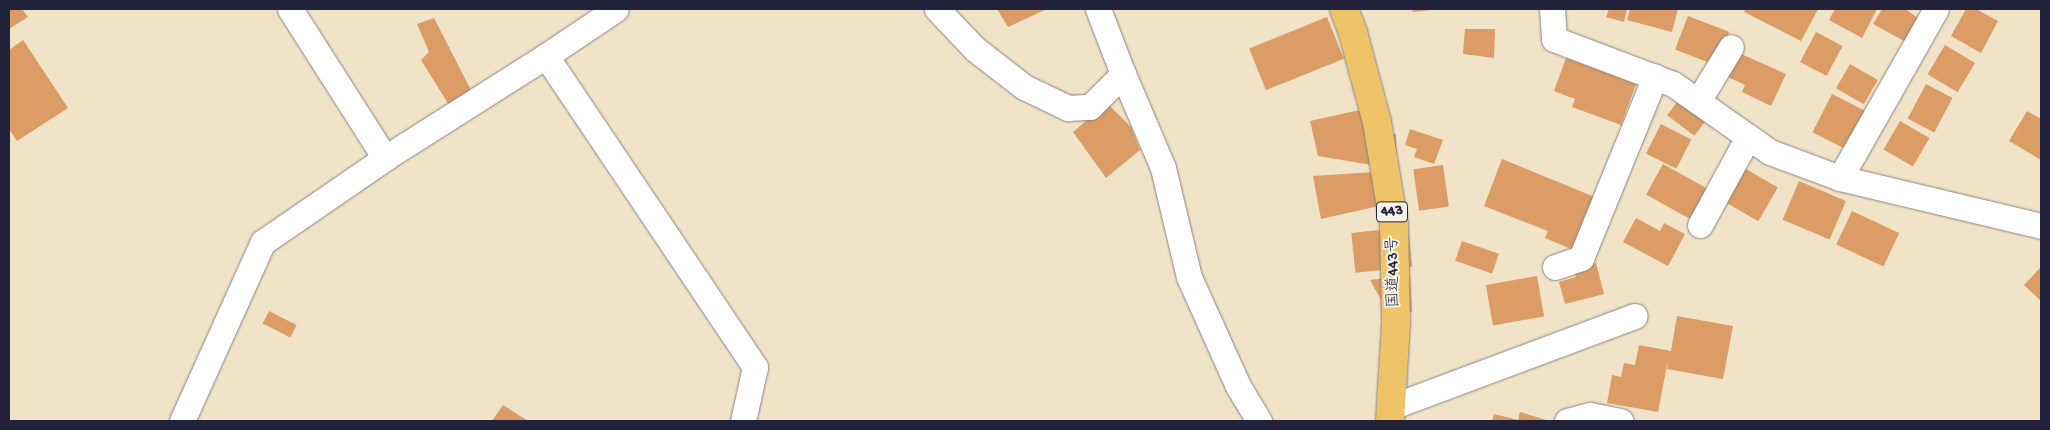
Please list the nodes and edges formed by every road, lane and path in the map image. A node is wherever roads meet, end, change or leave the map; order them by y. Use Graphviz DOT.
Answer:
graph roads {
  1 [pos="290,9"];
  2 [pos="616,9"];
  3 [pos="937,9"];
  4 [pos="1098,9"];
  5 [pos="1344,9"];
  6 [pos="1552,9"];
  7 [pos="1936,9"];
  8 [pos="1731,46"];
  9 [pos="546,56"];
  10 [pos="1123,74"];
  11 [pos="1655,77"];
  12 [pos="1698,101"];
  13 [pos="1748,137"];
  14 [pos="385,158"];
  15 [pos="1840,178"];
  16 [pos="1700,225"];
  17 [pos="2041,226"];
  18 [pos="1555,267"];
  19 [pos="1635,316"];
  20 [pos="1390,414"];
  21 [pos="182,421"];
  22 [pos="743,421"];
  23 [pos="1259,421"];
  24 [pos="1568,421"];
  25 [pos="1620,421"];
  1 -- 14 [label="street"];
  2 -- 9 [label="street"];
  3 -- 10 [label="street"];
  4 -- 10 [label="street"];
  5 -- 20 [label="highway, 国道443号 / 443"];
  6 -- 11 [label="street"];
  7 -- 15 [label="street"];
  8 -- 12 [label="street"];
  9 -- 14 [label="street"];
  9 -- 22 [label="street"];
  10 -- 23 [label="street"];
  11 -- 12 [label="street"];
  11 -- 18 [label="street"];
  12 -- 13 [label="street"];
  13 -- 15 [label="street"];
  13 -- 16 [label="street"];
  14 -- 21 [label="street"];
  15 -- 17 [label="street"];
  19 -- 20 [label="street"];
  24 -- 25 [label="street"];
}
